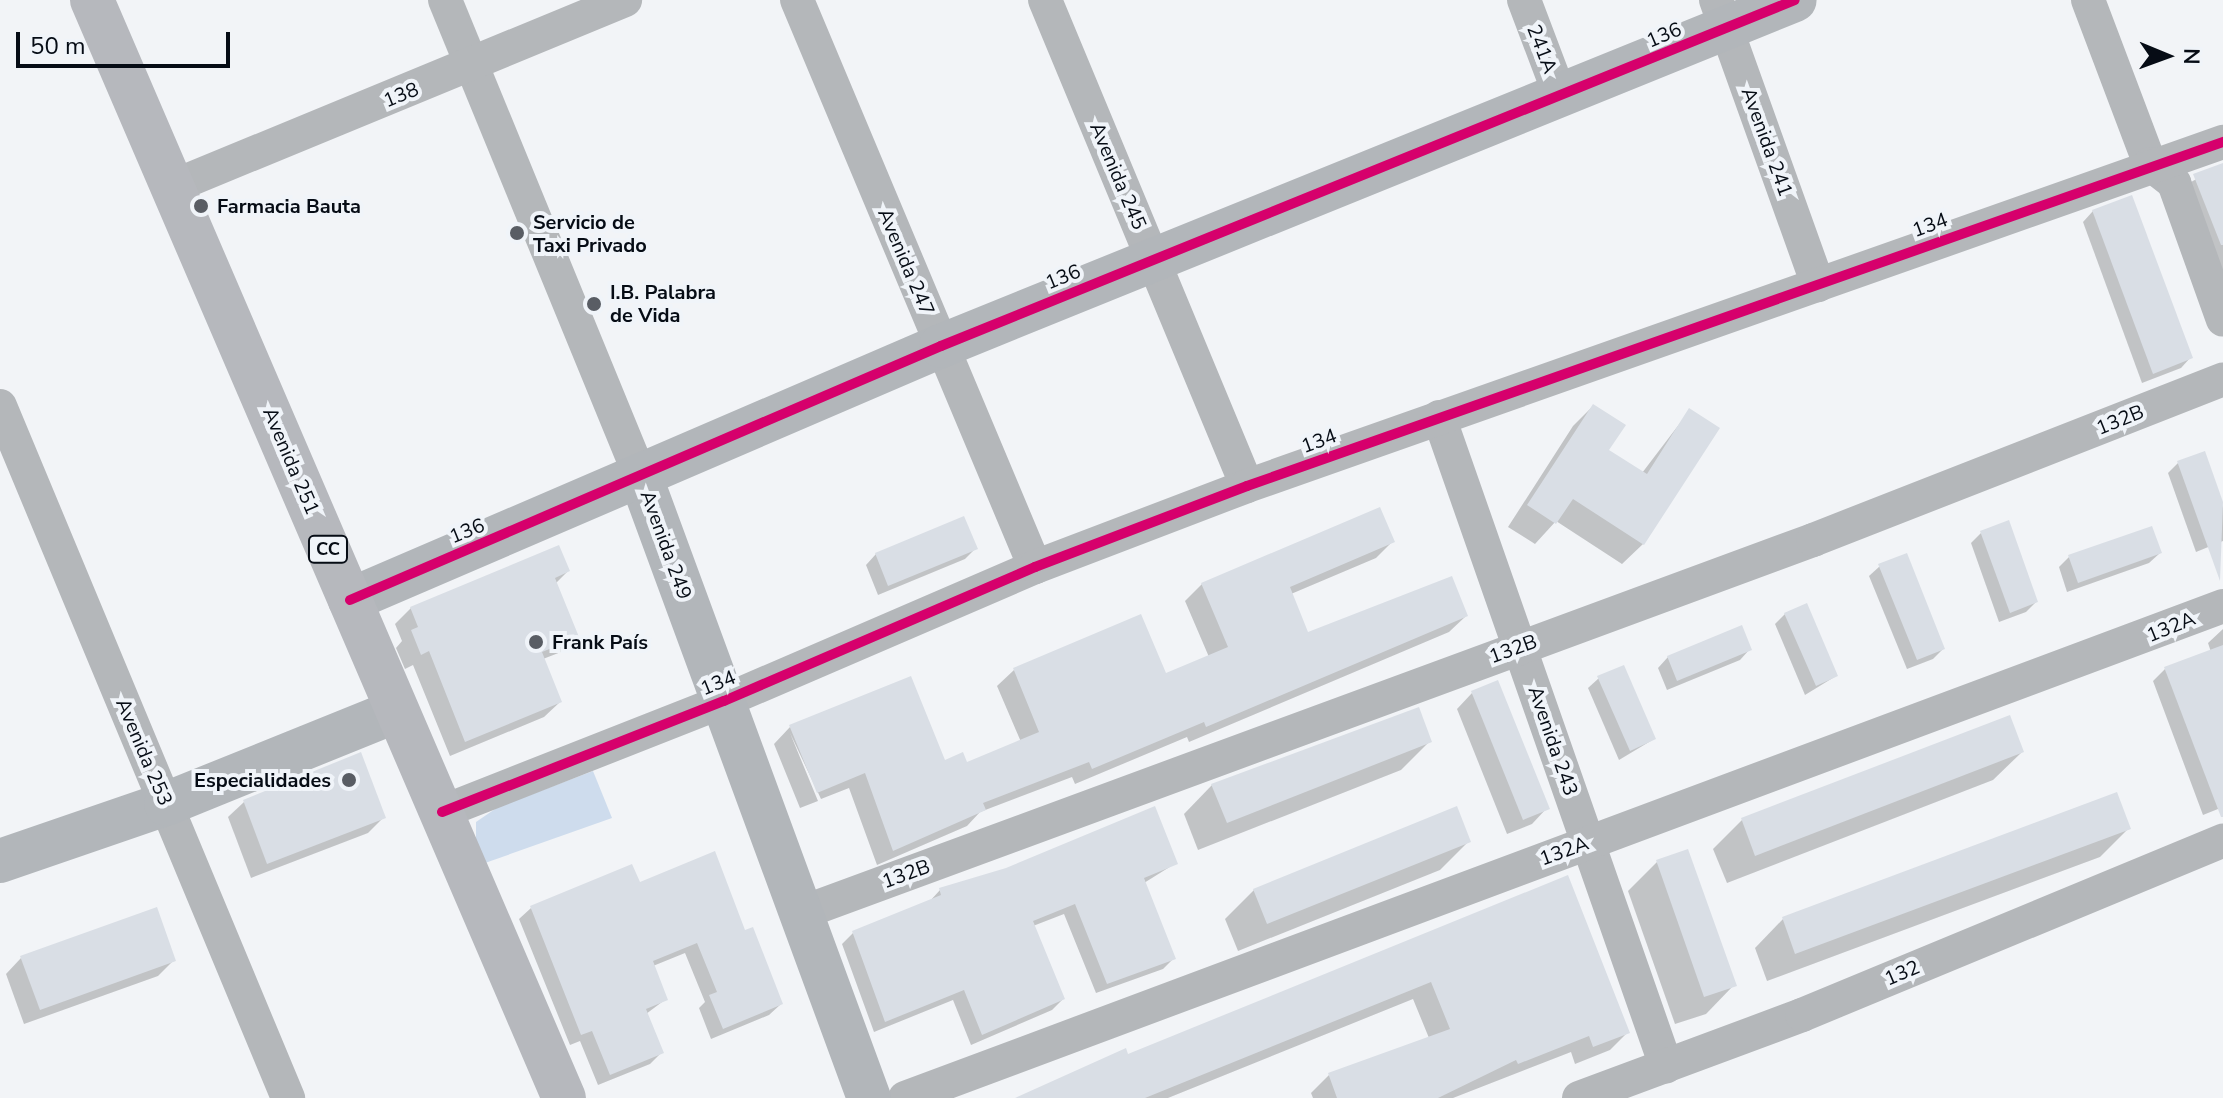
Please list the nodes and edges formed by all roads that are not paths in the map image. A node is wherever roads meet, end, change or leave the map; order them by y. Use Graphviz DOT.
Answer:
graph roads {
  1 [pos="92,0"];
  2 [pos="445,0"];
  3 [pos="625,0"];
  4 [pos="797,0"];
  5 [pos="1045,0"];
  6 [pos="1524,0"];
  7 [pos="1795,0"];
  8 [pos="2088,0"];
  9 [pos="1721,14"];
  10 [pos="473,67"];
  11 [pos="1561,98"];
  12 [pos="2223,142"];
  13 [pos="2150,164"];
  14 [pos="174,186"];
  15 [pos="1153,260"];
  16 [pos="1818,285"];
  17 [pos="2223,320"];
  18 [pos="941,346"];
  19 [pos="2223,379"];
  20 [pos="0,406"];
  21 [pos="1439,417"];
  22 [pos="641,478"];
  23 [pos="1247,486"];
  24 [pos="1035,567"];
  25 [pos="350,600"];
  26 [pos="2223,606"];
  27 [pos="1519,647"];
  28 [pos="724,701"];
  29 [pos="396,711"];
  30 [pos="166,804"];
  31 [pos="442,812"];
  32 [pos="2223,841"];
  33 [pos="1588,842"];
  34 [pos="0,861"];
  35 [pos="801,913"];
  36 [pos="1666,1066"];
  37 [pos="288,1098"];
  38 [pos="564,1098"];
  39 [pos="869,1098"];
  40 [pos="905,1098"];
  41 [pos="1579,1098"];
  1 -- 14 [label="main road, Avenida 251 / CC"];
  2 -- 10 [label="street, Avenida 249"];
  3 -- 10 [label="street, 138"];
  4 -- 18 [label="street, Avenida 247"];
  5 -- 15 [label="street, Avenida 245"];
  6 -- 11 [label="street, 241A"];
  7 -- 9 [label="street, 136"];
  8 -- 13 [label="street"];
  9 -- 11 [label="street, 136"];
  9 -- 16 [label="street, Avenida 241"];
  10 -- 14 [label="street, 138"];
  10 -- 22 [label="street, Avenida 249"];
  11 -- 15 [label="street, 136"];
  12 -- 13 [label="street, 134"];
  13 -- 16 [label="street, 134"];
  13 -- 17 [label="street"];
  14 -- 25 [label="main road, Avenida 251 / CC"];
  15 -- 18 [label="street, 136"];
  15 -- 23 [label="street, Avenida 245"];
  16 -- 21 [label="street, 134"];
  18 -- 22 [label="street, 136"];
  18 -- 24 [label="street, Avenida 247"];
  19 -- 27 [label="street, 132B"];
  20 -- 30 [label="street, Avenida 253"];
  21 -- 23 [label="street, 134"];
  21 -- 27 [label="street, Avenida 243"];
  22 -- 25 [label="street, 136"];
  22 -- 28 [label="street, Avenida 249"];
  23 -- 24 [label="street, 134"];
  24 -- 28 [label="street, 134"];
  25 -- 29 [label="main road, Avenida 251 / CC"];
  26 -- 33 [label="street, 132A"];
  27 -- 33 [label="street, Avenida 243"];
  27 -- 35 [label="street, 132B"];
  28 -- 31 [label="street, 134"];
  28 -- 35 [label="street, Avenida 249"];
  29 -- 30 [label="street"];
  29 -- 31 [label="main road, Avenida 251 / CC"];
  30 -- 34 [label="street"];
  30 -- 37 [label="street, Avenida 253"];
  31 -- 38 [label="main road, Avenida 251 / CC"];
  32 -- 36 [label="street, 132"];
  33 -- 36 [label="street, Avenida 243"];
  33 -- 40 [label="street, 132A"];
  35 -- 39 [label="street, Avenida 249"];
  36 -- 41 [label="street, 132"];
}
